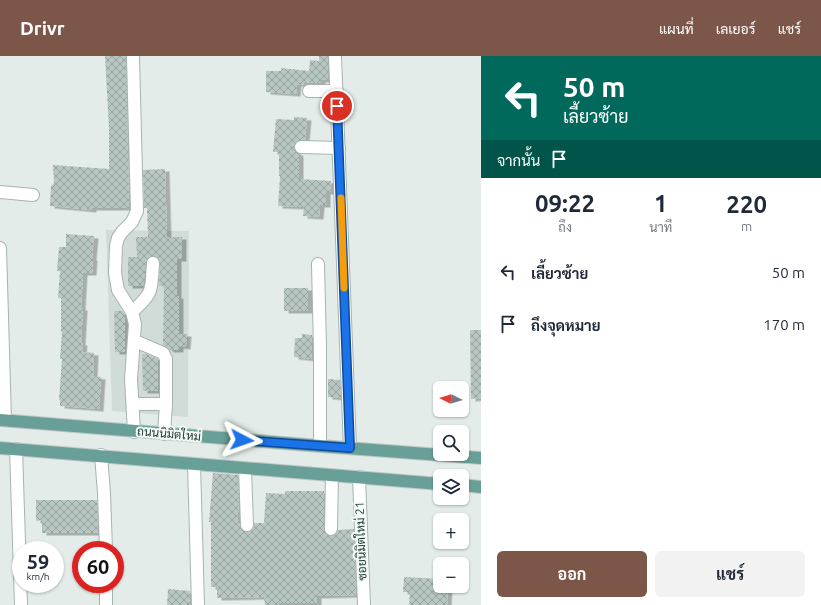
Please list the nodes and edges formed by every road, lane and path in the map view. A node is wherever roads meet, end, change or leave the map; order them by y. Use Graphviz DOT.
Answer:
graph roads {
  1 [pos="335,56"];
  2 [pos="133,58"];
  3 [pos="309,91"];
  4 [pos="337,91"];
  5 [pos="301,147"];
  6 [pos="339,148"];
  7 [pos="0,192"];
  8 [pos="34,195"];
  9 [pos="0,248"];
  10 [pos="152,263"];
  11 [pos="318,264"];
  12 [pos="1,288"];
  13 [pos="132,312"];
  14 [pos="135,341"];
  15 [pos="133,404"];
  16 [pos="166,404"];
  17 [pos="2,420"];
  18 [pos="134,432"];
  19 [pos="164,434"];
  20 [pos="320,446"];
  21 [pos="0,448"];
  22 [pos="350,448"];
  23 [pos="16,449"];
  24 [pos="101,455"];
  25 [pos="481,458"];
  26 [pos="194,464"];
  27 [pos="245,468"];
  28 [pos="332,475"];
  29 [pos="358,477"];
  30 [pos="433,483"];
  31 [pos="469,485"];
  32 [pos="481,486"];
  33 [pos="247,525"];
  34 [pos="330,529"];
  35 [pos="106,541"];
  36 [pos="106,593"];
  37 [pos="21,605"];
  38 [pos="106,605"];
  39 [pos="198,605"];
  40 [pos="364,605"];
  1 -- 4 [label="street"];
  2 -- 13 [label="street"];
  3 -- 4 [label="street"];
  4 -- 6 [label="street"];
  5 -- 6 [label="street"];
  6 -- 22 [label="street"];
  7 -- 8 [label="street"];
  9 -- 12 [label="street"];
  10 -- 13 [label="street"];
  11 -- 20 [label="street"];
  12 -- 17 [label="street"];
  13 -- 14 [label="street"];
  14 -- 15 [label="street"];
  14 -- 16 [label="street"];
  15 -- 16 [label="street"];
  15 -- 18 [label="street"];
  16 -- 19 [label="street"];
  17 -- 18 [label="main road, ถนนนิมิตใหม่"];
  18 -- 19 [label="main road, ถนนนิมิตใหม่"];
  19 -- 20 [label="main road, ถนนนิมิตใหม่"];
  20 -- 22 [label="main road, ถนนนิมิตใหม่"];
  21 -- 23 [label="main road"];
  22 -- 25 [label="main road, ถนนนิมิตใหม่"];
  23 -- 24 [label="main road"];
  23 -- 37 [label="street"];
  24 -- 26 [label="main road"];
  24 -- 35 [label="street"];
  26 -- 27 [label="main road"];
  26 -- 39 [label="street"];
  27 -- 28 [label="main road"];
  27 -- 33 [label="street"];
  28 -- 29 [label="main road"];
  28 -- 34 [label="street"];
  29 -- 30 [label="main road"];
  29 -- 40 [label="street, ซอยนิมิตใหม่ 21"];
  31 -- 32 [label="main road"];
  36 -- 38 [label="street"];
}
